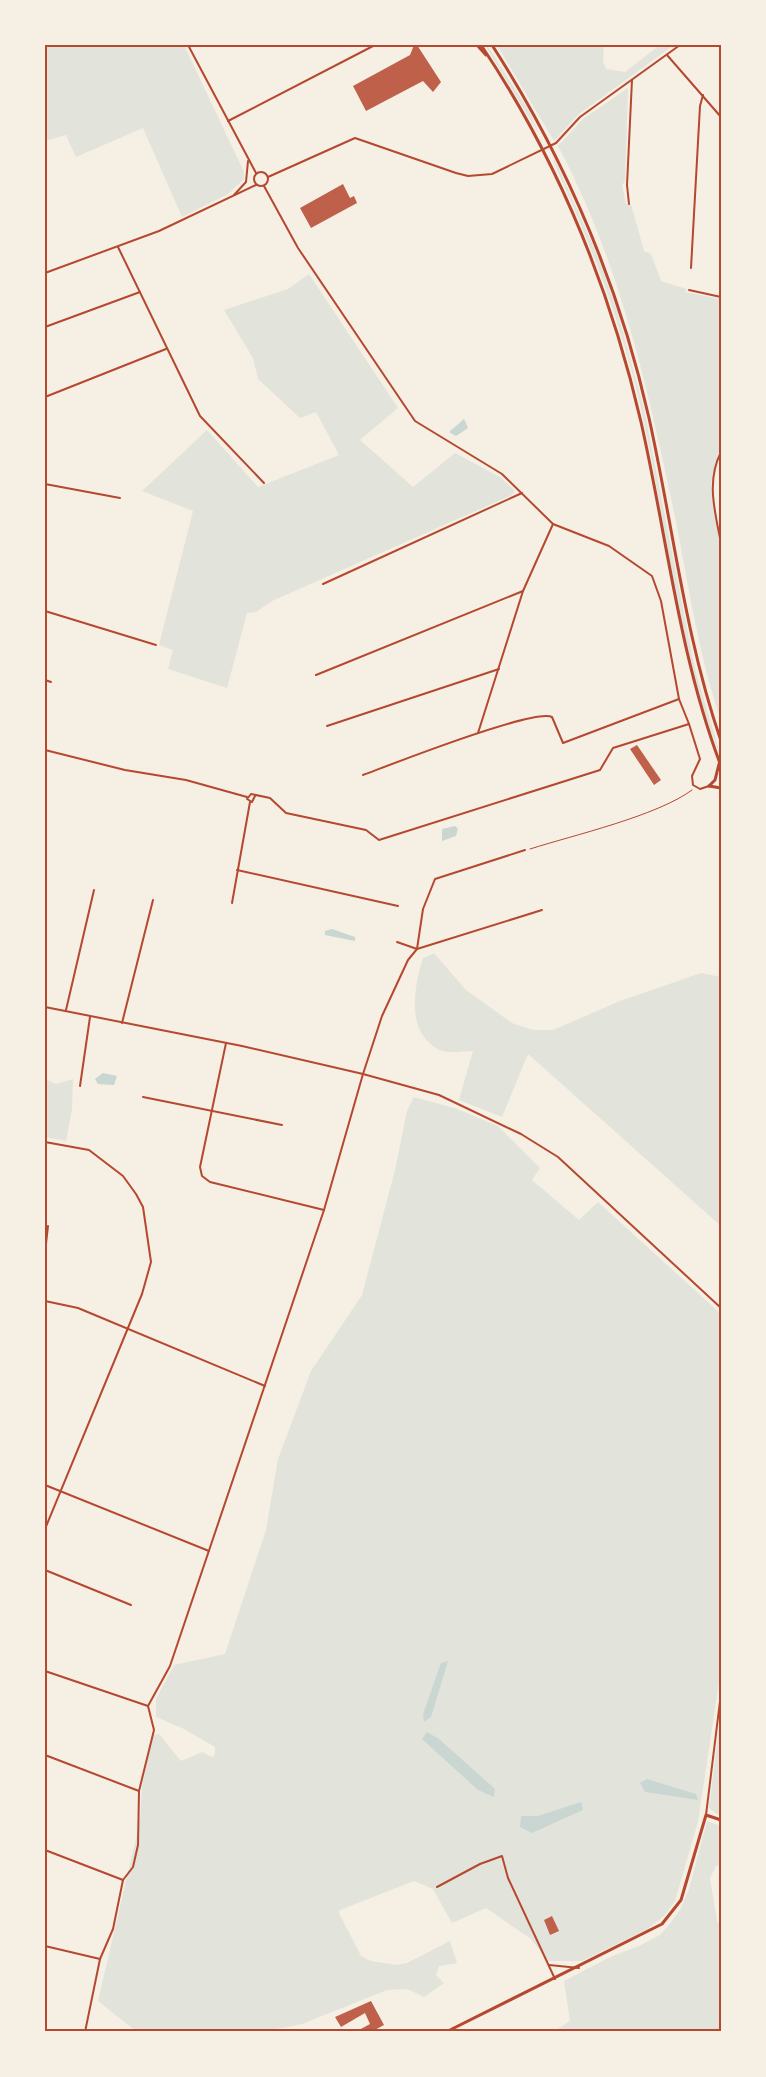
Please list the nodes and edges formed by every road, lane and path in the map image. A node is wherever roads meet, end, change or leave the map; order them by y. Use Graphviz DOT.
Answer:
graph roads {
  1 [pos="188,45"];
  2 [pos="375,45"];
  3 [pos="479,45"];
  4 [pos="492,45"];
  5 [pos="680,45"];
  6 [pos="667,55"];
  7 [pos="632,80"];
  8 [pos="704,95"];
  9 [pos="721,117"];
  10 [pos="228,121"];
  11 [pos="248,159"];
  12 [pos="256,173"];
  13 [pos="268,177"];
  14 [pos="256,185"];
  15 [pos="264,186"];
  16 [pos="232,197"];
  17 [pos="629,204"];
  18 [pos="118,247"];
  19 [pos="691,268"];
  20 [pos="45,273"];
  21 [pos="689,290"];
  22 [pos="140,292"];
  23 [pos="721,297"];
  24 [pos="45,327"];
  25 [pos="166,349"];
  26 [pos="45,397"];
  27 [pos="721,452"];
  28 [pos="264,483"];
  29 [pos="45,484"];
  30 [pos="522,493"];
  31 [pos="120,498"];
  32 [pos="553,524"];
  33 [pos="721,543"];
  34 [pos="323,584"];
  35 [pos="524,591"];
  36 [pos="45,611"];
  37 [pos="156,645"];
  38 [pos="498,669"];
  39 [pos="316,675"];
  40 [pos="45,680"];
  41 [pos="51,682"];
  42 [pos="679,699"];
  43 [pos="689,724"];
  44 [pos="327,726"];
  45 [pos="716,726"];
  46 [pos="721,732"];
  47 [pos="478,734"];
  48 [pos="721,741"];
  49 [pos="45,750"];
  50 [pos="720,763"];
  51 [pos="363,775"];
  52 [pos="709,786"];
  53 [pos="696,787"];
  54 [pos="721,788"];
  55 [pos="255,796"];
  56 [pos="247,797"];
  57 [pos="250,802"];
  58 [pos="525,850"];
  59 [pos="237,870"];
  60 [pos="94,890"];
  61 [pos="153,900"];
  62 [pos="232,903"];
  63 [pos="398,906"];
  64 [pos="542,910"];
  65 [pos="397,942"];
  66 [pos="417,949"];
  67 [pos="45,1007"];
  68 [pos="66,1011"];
  69 [pos="90,1017"];
  70 [pos="122,1023"];
  71 [pos="226,1043"];
  72 [pos="363,1074"];
  73 [pos="80,1086"];
  74 [pos="143,1097"];
  75 [pos="213,1113"];
  76 [pos="282,1125"];
  77 [pos="45,1142"];
  78 [pos="324,1210"];
  79 [pos="48,1226"];
  80 [pos="45,1253"];
  81 [pos="45,1301"];
  82 [pos="721,1308"];
  83 [pos="127,1328"];
  84 [pos="265,1386"];
  85 [pos="45,1485"];
  86 [pos="61,1491"];
  87 [pos="45,1529"];
  88 [pos="208,1551"];
  89 [pos="45,1570"];
  90 [pos="131,1605"];
  91 [pos="45,1671"];
  92 [pos="721,1693"];
  93 [pos="148,1706"];
  94 [pos="45,1755"];
  95 [pos="139,1791"];
  96 [pos="706,1815"];
  97 [pos="721,1820"];
  98 [pos="45,1850"];
  99 [pos="123,1880"];
  100 [pos="437,1887"];
  101 [pos="45,1946"];
  102 [pos="100,1959"];
  103 [pos="548,1965"];
  104 [pos="579,1968"];
  105 [pos="555,1979"];
  106 [pos="85,2032"];
  107 [pos="446,2032"];
  1 -- 10 [label="street"];
  2 -- 10 [label="street"];
  3 -- 50 [label="main road"];
  4 -- 45 [label="main road"];
  5 -- 6 [label="street"];
  6 -- 7 [label="street"];
  6 -- 8 [label="street"];
  7 -- 13 [label="street"];
  7 -- 17 [label="street"];
  8 -- 9 [label="street"];
  8 -- 19 [label="street"];
  10 -- 11 [label="street"];
  11 -- 12 [label="street"];
  11 -- 16 [label="street"];
  12 -- 13 [label="street"];
  12 -- 14 [label="street"];
  13 -- 15 [label="street"];
  14 -- 15 [label="street"];
  14 -- 16 [label="street"];
  15 -- 30 [label="street"];
  16 -- 18 [label="street"];
  18 -- 20 [label="street"];
  18 -- 22 [label="street"];
  21 -- 23 [label="street"];
  22 -- 24 [label="street"];
  22 -- 25 [label="street"];
  25 -- 26 [label="street"];
  25 -- 28 [label="street"];
  27 -- 33 [label="street"];
  29 -- 31 [label="street"];
  30 -- 32 [label="street"];
  30 -- 34 [label="street"];
  32 -- 35 [label="street"];
  32 -- 42 [label="street"];
  35 -- 38 [label="street"];
  35 -- 39 [label="street"];
  36 -- 37 [label="street"];
  38 -- 44 [label="street"];
  38 -- 47 [label="street"];
  40 -- 41 [label="street"];
  42 -- 43 [label="street"];
  42 -- 47 [label="street"];
  43 -- 53 [label="street"];
  43 -- 55 [label="street"];
  45 -- 46 [label="main road"];
  45 -- 48 [label="main road"];
  47 -- 51 [label="street"];
  49 -- 56 [label="street"];
  50 -- 52 [label="main road"];
  52 -- 53 [label="street"];
  52 -- 54 [label="main road"];
  53 -- 58 [label="path"];
  55 -- 56 [label="street"];
  55 -- 57 [label="street"];
  56 -- 57 [label="street"];
  57 -- 59 [label="street"];
  58 -- 66 [label="street"];
  59 -- 62 [label="street"];
  59 -- 63 [label="street"];
  60 -- 68 [label="street"];
  61 -- 70 [label="street"];
  64 -- 66 [label="street"];
  65 -- 66 [label="street"];
  66 -- 72 [label="street"];
  67 -- 68 [label="street"];
  68 -- 69 [label="street"];
  69 -- 70 [label="street"];
  69 -- 73 [label="street"];
  70 -- 71 [label="street"];
  71 -- 72 [label="street"];
  71 -- 75 [label="street"];
  72 -- 78 [label="street"];
  72 -- 82 [label="street"];
  74 -- 75 [label="street"];
  75 -- 76 [label="street"];
  75 -- 78 [label="street"];
  77 -- 83 [label="street"];
  78 -- 84 [label="street"];
  79 -- 80 [label="street"];
  81 -- 83 [label="street"];
  83 -- 84 [label="street"];
  83 -- 86 [label="street"];
  84 -- 88 [label="street"];
  85 -- 86 [label="street"];
  86 -- 87 [label="street"];
  86 -- 88 [label="street"];
  88 -- 93 [label="street"];
  89 -- 90 [label="street"];
  91 -- 93 [label="street"];
  92 -- 96 [label="street"];
  93 -- 95 [label="street"];
  94 -- 95 [label="street"];
  95 -- 99 [label="street"];
  96 -- 97 [label="main road"];
  96 -- 104 [label="main road"];
  98 -- 99 [label="street"];
  99 -- 102 [label="street"];
  100 -- 103 [label="street"];
  101 -- 102 [label="street"];
  102 -- 106 [label="street"];
  103 -- 104 [label="street"];
  103 -- 105 [label="street"];
  104 -- 105 [label="main road"];
  105 -- 107 [label="main road"];
}
